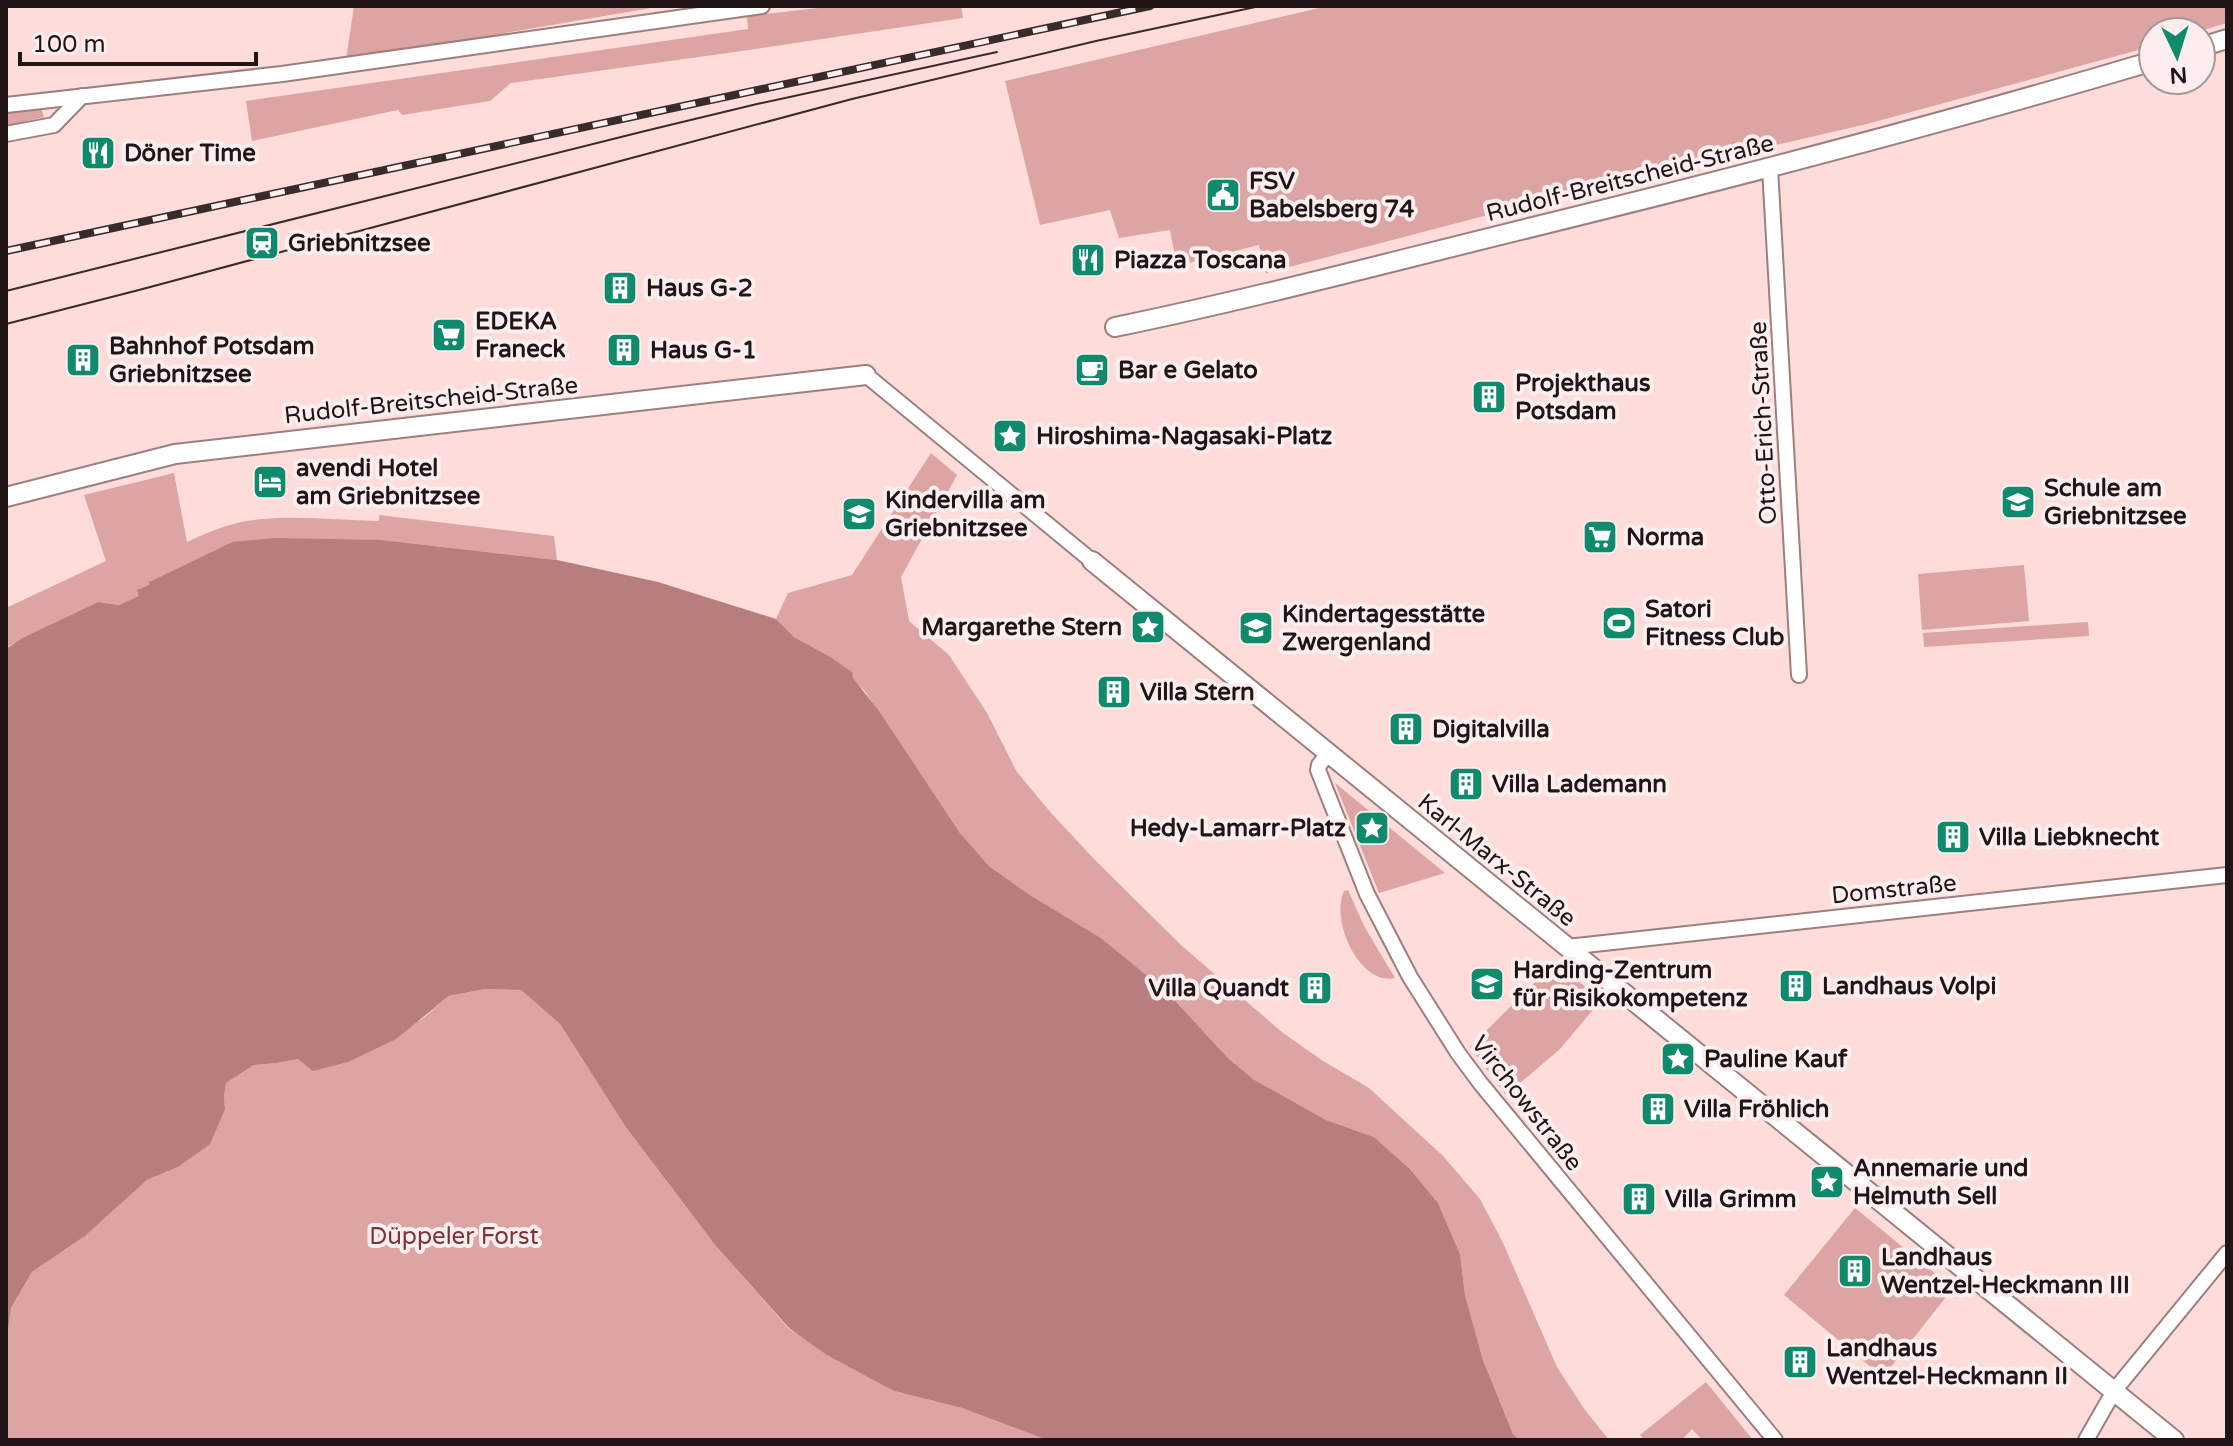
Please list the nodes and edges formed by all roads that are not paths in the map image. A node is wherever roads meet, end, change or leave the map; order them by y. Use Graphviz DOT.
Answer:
graph roads {
  1 [pos="762,6"];
  2 [pos="2137,66"];
  3 [pos="82,96"];
  4 [pos="6,105"];
  5 [pos="6,134"];
  6 [pos="1770,168"];
  7 [pos="1115,327"];
  8 [pos="866,375"];
  9 [pos="6,497"];
  10 [pos="1092,561"];
  11 [pos="1799,675"];
  12 [pos="1328,754"];
  13 [pos="2227,875"];
  14 [pos="1567,947"];
  15 [pos="2227,1253"];
  16 [pos="2114,1391"];
  17 [pos="1775,1440"];
  18 [pos="2086,1440"];
  19 [pos="2174,1440"];
  1 -- 3 [label="street"];
  2 -- 6 [label="street, Rudolf-Breitscheid-Straße"];
  3 -- 4 [label="street"];
  3 -- 5 [label="street"];
  6 -- 7 [label="street, Rudolf-Breitscheid-Straße"];
  6 -- 11 [label="street, Otto-Erich-Straße"];
  8 -- 9 [label="street, Rudolf-Breitscheid-Straße"];
  8 -- 10 [label="street, Karl-Marx-Straße"];
  10 -- 12 [label="street, Karl-Marx-Straße"];
  12 -- 14 [label="street, Karl-Marx-Straße"];
  12 -- 17 [label="street, Virchowstraße"];
  13 -- 14 [label="street, Domstraße"];
  14 -- 16 [label="street, Karl-Marx-Straße"];
  15 -- 16 [label="street"];
  16 -- 18 [label="street"];
  16 -- 19 [label="street, Karl-Marx-Straße"];
}
